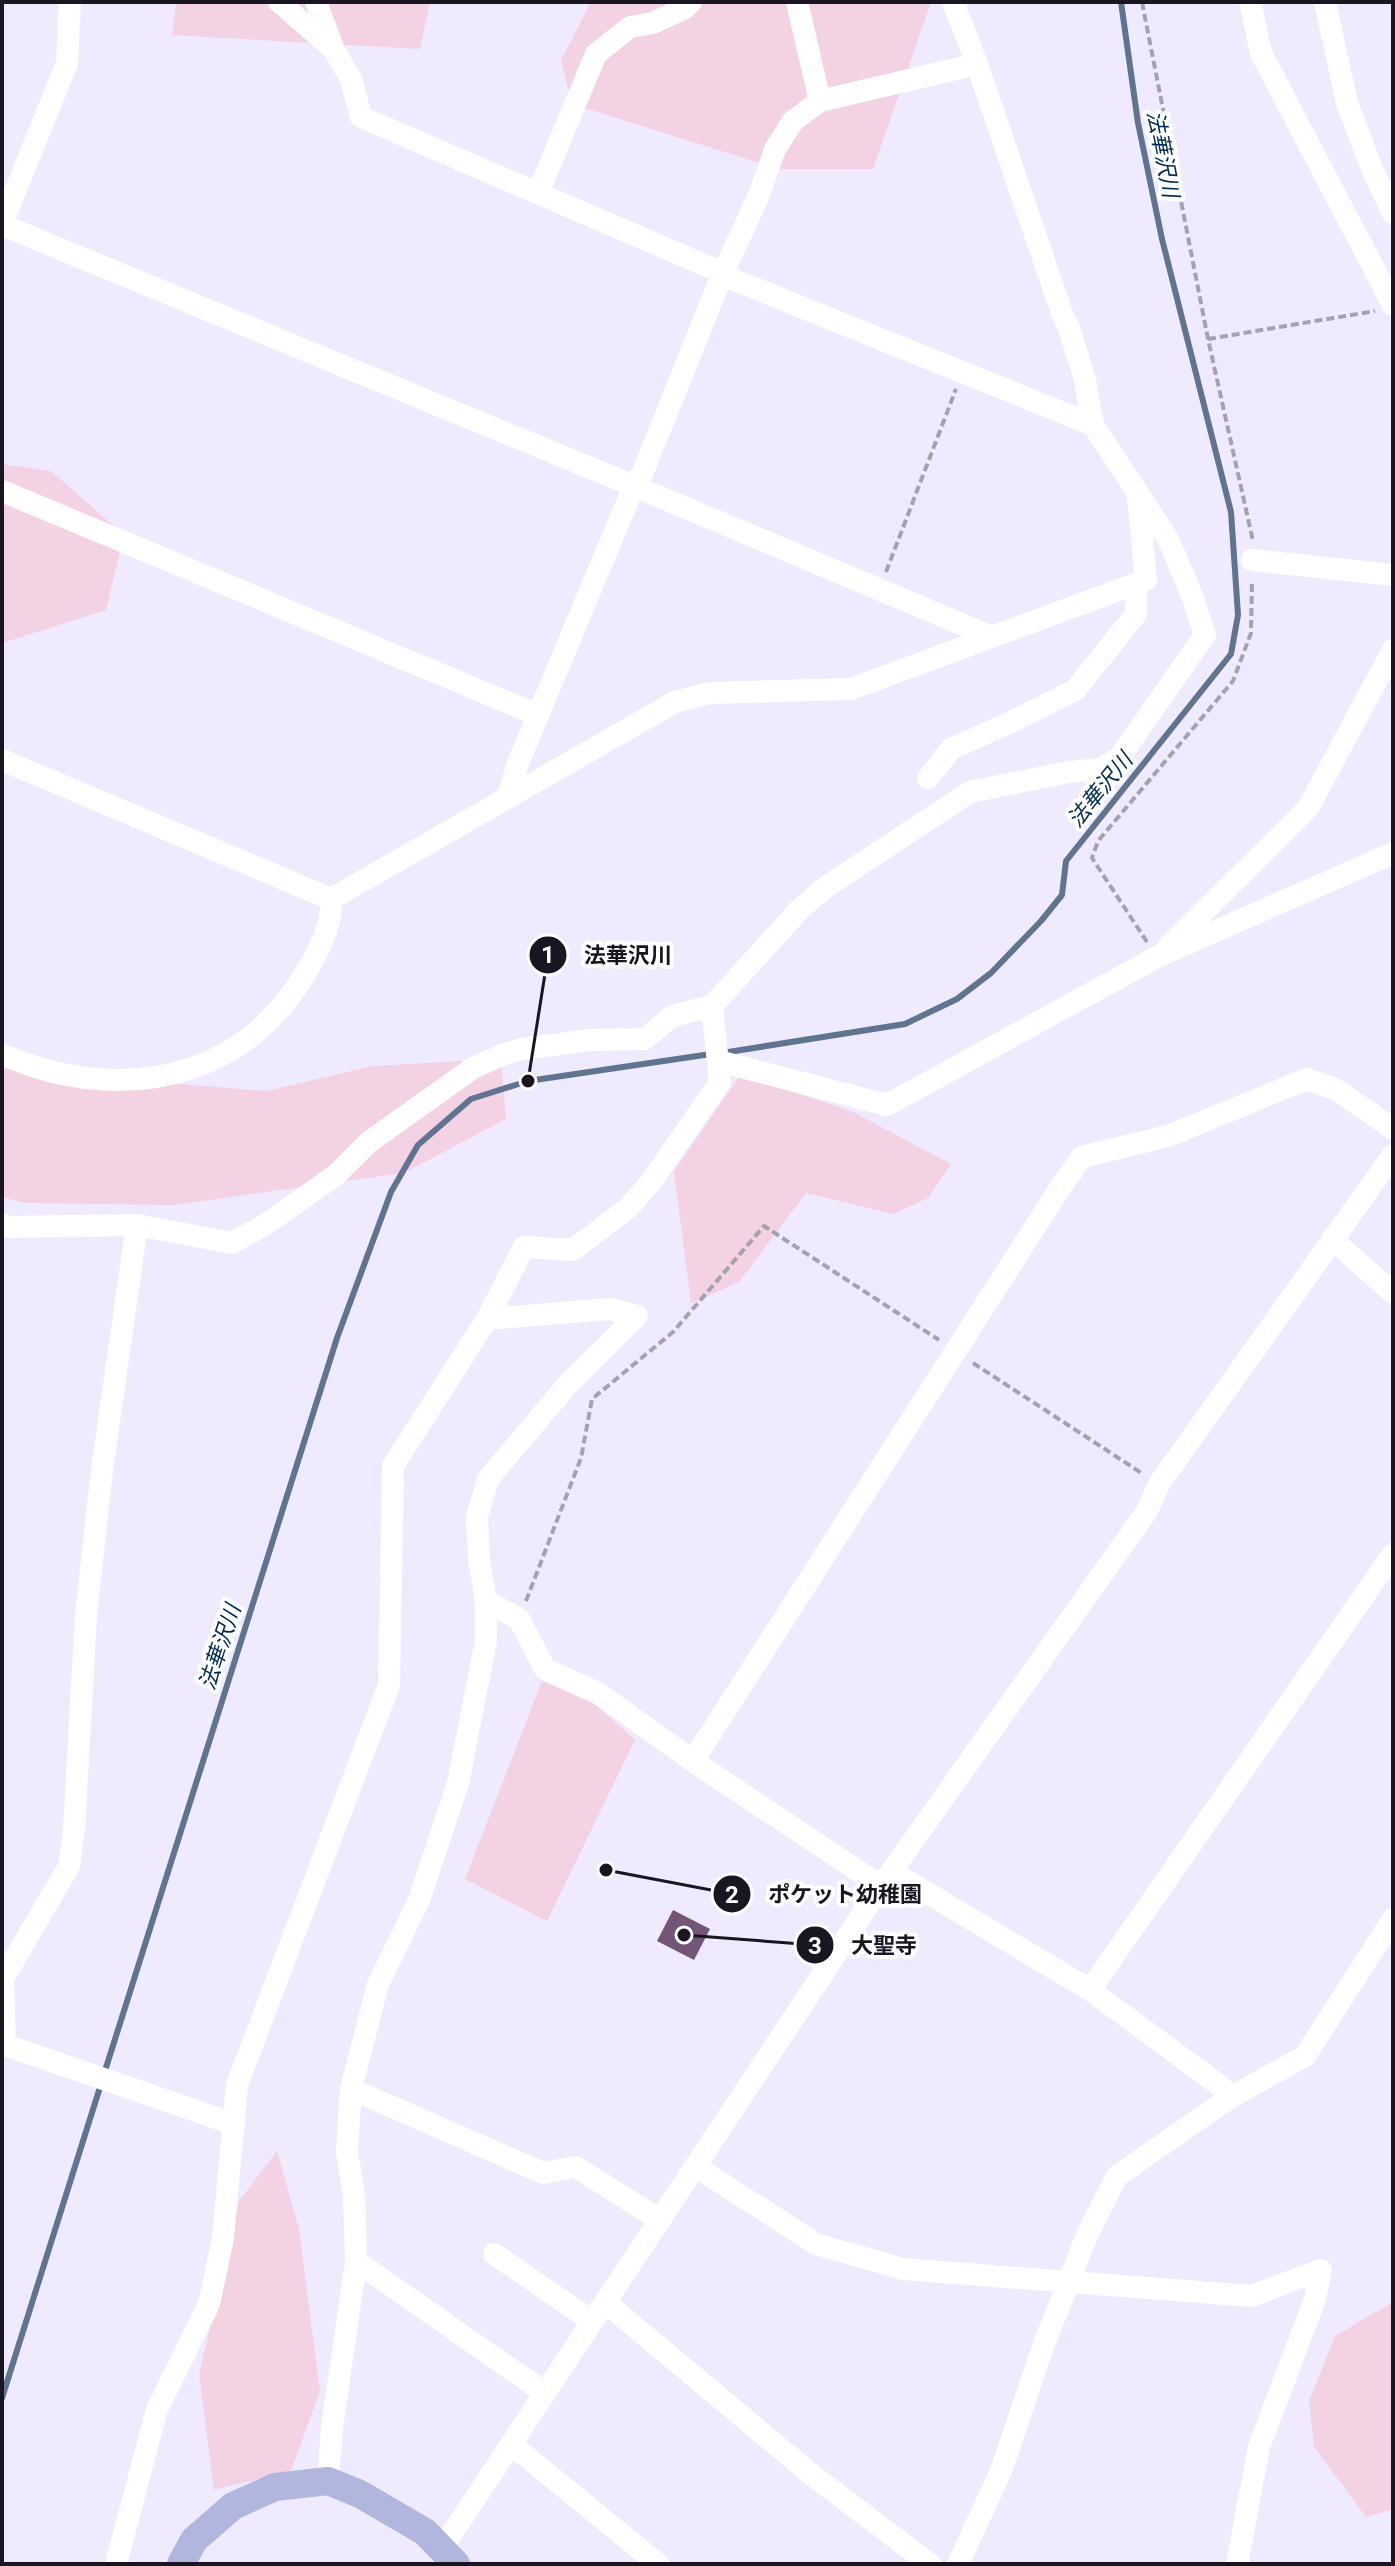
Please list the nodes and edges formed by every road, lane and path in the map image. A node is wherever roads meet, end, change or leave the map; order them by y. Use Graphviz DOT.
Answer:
graph roads {
  1 [pos="70,2"];
  2 [pos="279,2"];
  3 [pos="316,2"];
  4 [pos="691,2"];
  5 [pos="797,2"];
  6 [pos="953,2"];
  7 [pos="1142,2"];
  8 [pos="1250,2"];
  9 [pos="1325,2"];
  10 [pos="334,50"];
  11 [pos="977,64"];
  12 [pos="820,101"];
  13 [pos="538,193"];
  14 [pos="1393,213"];
  15 [pos="2,225"];
  16 [pos="723,274"];
  17 [pos="1385,308"];
  18 [pos="1208,339"];
  19 [pos="962,374"];
  20 [pos="1093,425"];
  21 [pos="634,486"];
  22 [pos="2,491"];
  23 [pos="1137,491"];
  24 [pos="1252,560"];
  25 [pos="1393,575"];
  26 [pos="1136,584"];
  27 [pos="880,589"];
  28 [pos="992,637"];
  29 [pos="1393,650"];
  30 [pos="538,715"];
  31 [pos="2,760"];
  32 [pos="928,778"];
  33 [pos="508,797"];
  34 [pos="1393,853"];
  35 [pos="331,899"];
  36 [pos="1157,957"];
  37 [pos="712,1006"];
  38 [pos="2,1055"];
  39 [pos="718,1061"];
  40 [pos="1393,1129"];
  41 [pos="1393,1155"];
  42 [pos="2,1224"];
  43 [pos="137,1225"];
  44 [pos="1332,1239"];
  45 [pos="1393,1293"];
  46 [pos="487,1319"];
  47 [pos="948,1346"];
  48 [pos="961,1355"];
  49 [pos="1159,1484"];
  50 [pos="1393,1554"];
  51 [pos="486,1601"];
  52 [pos="519,1619"];
  53 [pos="693,1761"];
  54 [pos="886,1879"];
  55 [pos="1393,1919"];
  56 [pos="2,1979"];
  57 [pos="1090,1990"];
  58 [pos="351,2089"];
  59 [pos="1231,2097"];
  60 [pos="234,2124"];
  61 [pos="695,2166"];
  62 [pos="660,2220"];
  63 [pos="494,2254"];
  64 [pos="356,2261"];
  65 [pos="1069,2281"];
  66 [pos="605,2302"];
  67 [pos="592,2321"];
  68 [pos="545,2393"];
  69 [pos="511,2444"];
  70 [pos="328,2481"];
  71 [pos="443,2559"];
  72 [pos="116,2564"];
  73 [pos="181,2564"];
  74 [pos="658,2564"];
  75 [pos="930,2564"];
  76 [pos="958,2564"];
  77 [pos="1237,2564"];
  1 -- 15 [label="street"];
  2 -- 10 [label="street"];
  3 -- 10 [label="street"];
  4 -- 13 [label="street"];
  5 -- 12 [label="street"];
  6 -- 11 [label="street"];
  7 -- 18 [label="path"];
  8 -- 17 [label="street"];
  9 -- 14 [label="street"];
  10 -- 13 [label="street"];
  11 -- 12 [label="street"];
  11 -- 20 [label="street"];
  12 -- 16 [label="street"];
  13 -- 16 [label="street"];
  15 -- 21 [label="street"];
  16 -- 19 [label="street"];
  16 -- 21 [label="street"];
  17 -- 18 [label="path"];
  18 -- 24 [label="path"];
  19 -- 20 [label="street"];
  19 -- 27 [label="path"];
  20 -- 23 [label="street"];
  21 -- 27 [label="street"];
  21 -- 30 [label="street"];
  22 -- 30 [label="street"];
  23 -- 26 [label="street"];
  23 -- 37 [label="street"];
  24 -- 25 [label="street"];
  24 -- 36 [label="path"];
  26 -- 28 [label="street"];
  26 -- 32 [label="street"];
  27 -- 28 [label="street"];
  28 -- 33 [label="street"];
  29 -- 36 [label="street"];
  30 -- 33 [label="street"];
  31 -- 35 [label="street"];
  33 -- 35 [label="street"];
  34 -- 36 [label="street"];
  35 -- 38 [label="street"];
  36 -- 39 [label="street"];
  37 -- 39 [label="street"];
  37 -- 43 [label="street"];
  39 -- 46 [label="street"];
  40 -- 53 [label="street"];
  41 -- 44 [label="street"];
  42 -- 43 [label="street"];
  43 -- 56 [label="street"];
  44 -- 45 [label="street"];
  44 -- 49 [label="street"];
  46 -- 51 [label="street"];
  46 -- 60 [label="street"];
  47 -- 52 [label="path"];
  48 -- 49 [label="path"];
  49 -- 54 [label="street"];
  50 -- 57 [label="street"];
  51 -- 52 [label="street"];
  51 -- 58 [label="street"];
  52 -- 53 [label="street"];
  53 -- 54 [label="street"];
  54 -- 57 [label="street"];
  54 -- 61 [label="street"];
  55 -- 59 [label="street"];
  56 -- 60 [label="street"];
  57 -- 59 [label="street"];
  58 -- 62 [label="street"];
  58 -- 64 [label="street"];
  59 -- 65 [label="street"];
  60 -- 72 [label="street"];
  61 -- 62 [label="street"];
  61 -- 65 [label="street"];
  62 -- 66 [label="street"];
  63 -- 67 [label="street"];
  64 -- 68 [label="street"];
  64 -- 70 [label="street"];
  65 -- 76 [label="street"];
  65 -- 77 [label="street"];
  66 -- 67 [label="street"];
  66 -- 75 [label="street"];
  67 -- 68 [label="street"];
  68 -- 69 [label="street"];
  69 -- 71 [label="street"];
  69 -- 74 [label="street"];
  70 -- 71 [label="main road"];
  70 -- 73 [label="main road"];
}
